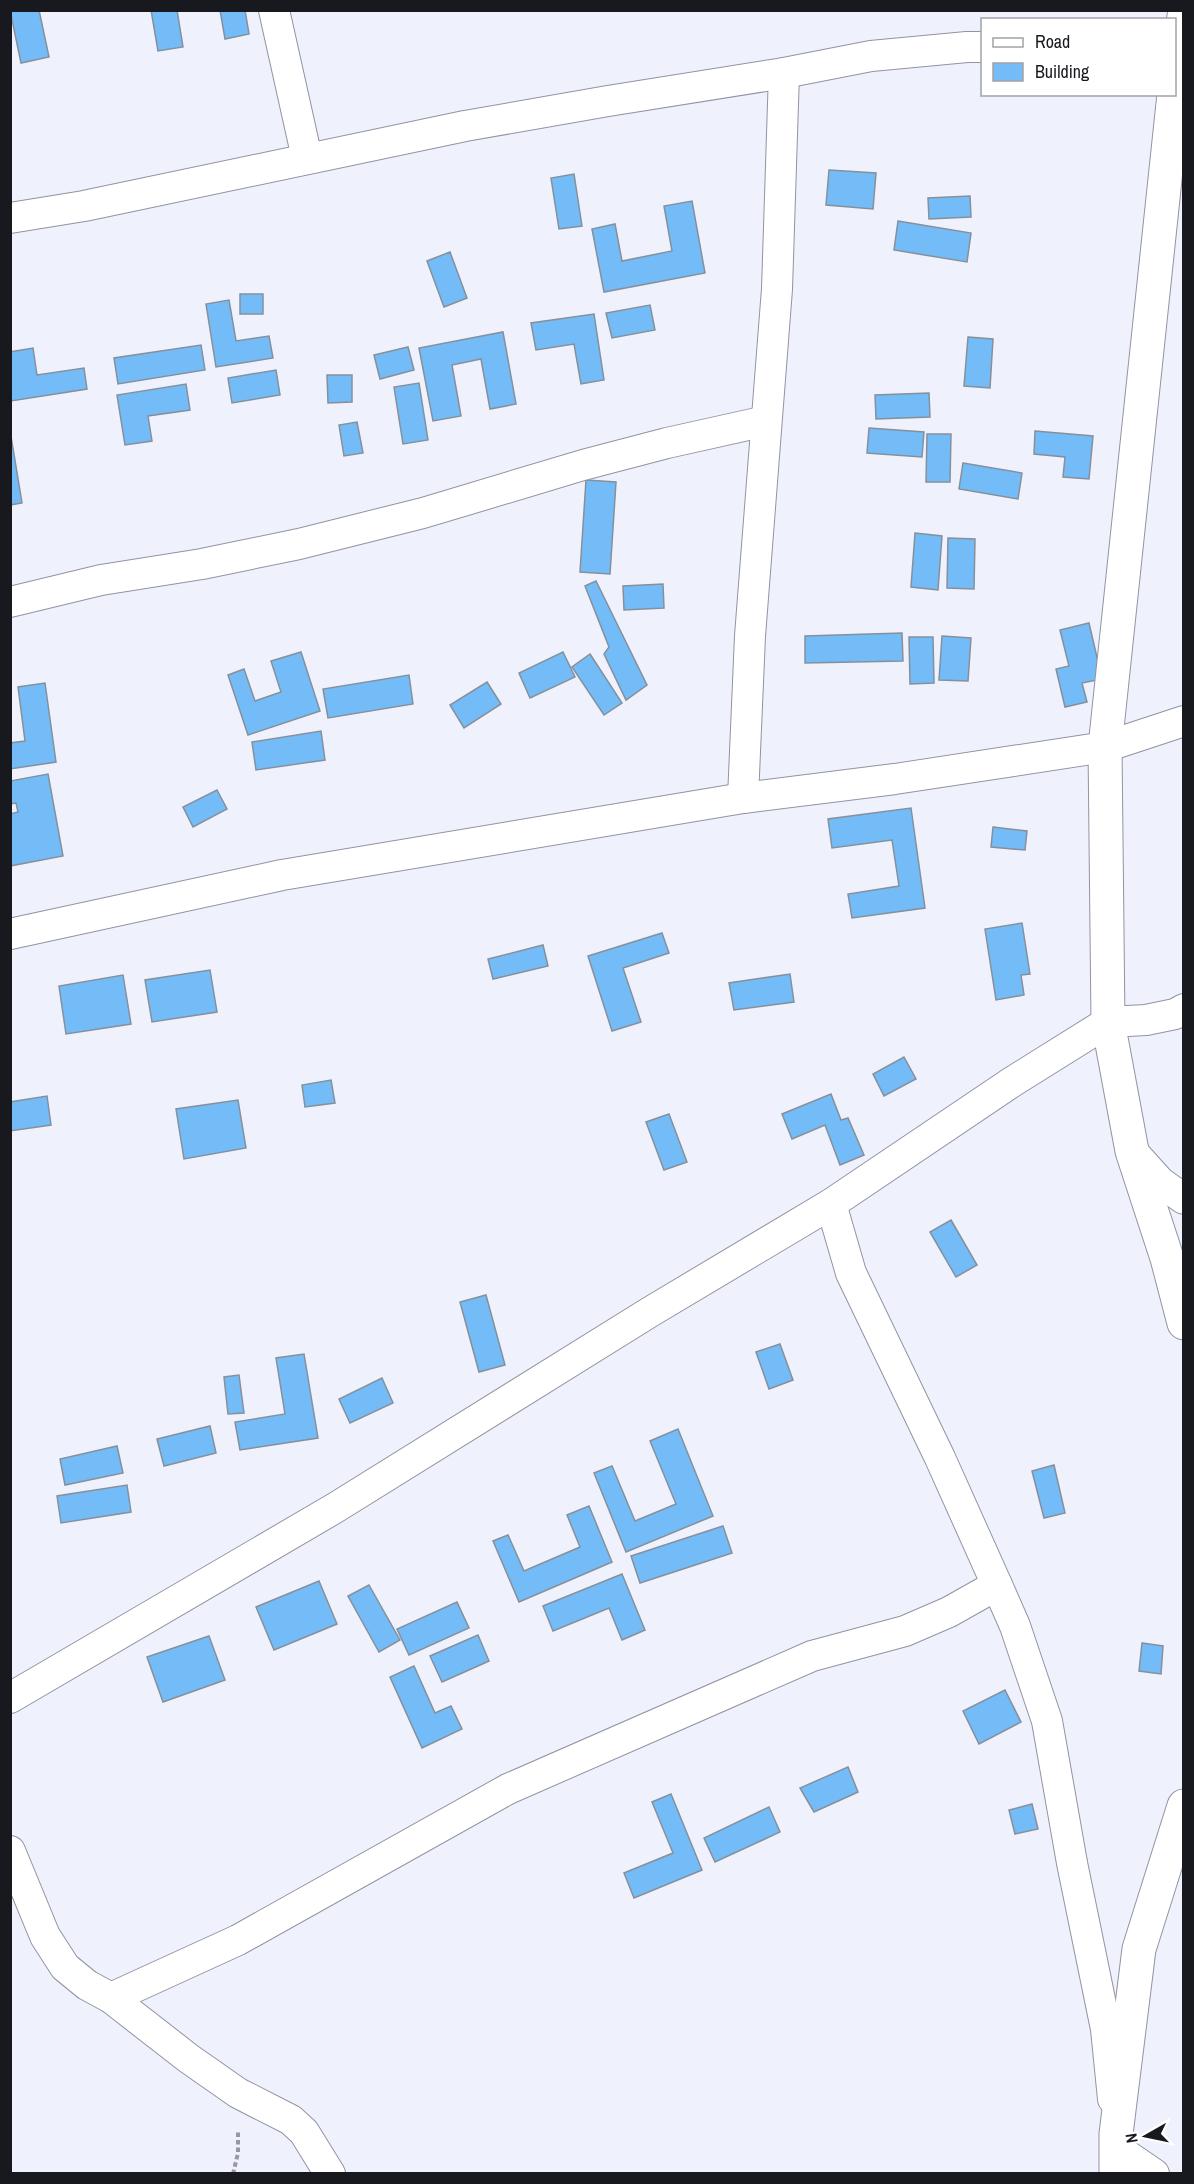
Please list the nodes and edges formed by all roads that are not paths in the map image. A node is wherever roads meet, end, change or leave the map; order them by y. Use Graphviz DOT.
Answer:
graph roads {
  1 [pos="273,10"];
  2 [pos="1181,22"];
  3 [pos="981,47"];
  4 [pos="784,73"];
  5 [pos="1177,78"];
  6 [pos="1175,96"];
  7 [pos="307,158"];
  8 [pos="10,218"];
  9 [pos="766,421"];
  10 [pos="10,602"];
  11 [pos="1184,721"];
  12 [pos="1105,747"];
  13 [pos="743,798"];
  14 [pos="10,934"];
  15 [pos="1184,1009"];
  16 [pos="1108,1022"];
  17 [pos="1132,1151"];
  18 [pos="1184,1199"];
  19 [pos="831,1204"];
  20 [pos="1184,1323"];
  21 [pos="997,1585"];
  22 [pos="10,1698"];
  23 [pos="1184,1806"];
  24 [pos="10,1851"];
  25 [pos="111,1998"];
  26 [pos="1116,2152"];
  27 [pos="330,2174"];
  28 [pos="1154,2174"];
  1 -- 7 [label="street"];
  2 -- 5 [label="street"];
  3 -- 4 [label="street"];
  4 -- 7 [label="street"];
  4 -- 9 [label="street"];
  6 -- 12 [label="street"];
  7 -- 8 [label="street"];
  9 -- 10 [label="street"];
  9 -- 13 [label="street"];
  11 -- 12 [label="street"];
  12 -- 13 [label="street"];
  12 -- 16 [label="street"];
  13 -- 14 [label="street"];
  15 -- 16 [label="street"];
  16 -- 17 [label="street"];
  16 -- 19 [label="street"];
  17 -- 18 [label="street"];
  17 -- 20 [label="street"];
  19 -- 21 [label="street"];
  19 -- 22 [label="street"];
  21 -- 25 [label="street"];
  21 -- 26 [label="street"];
  23 -- 26 [label="street"];
  24 -- 25 [label="street"];
  25 -- 27 [label="street"];
  26 -- 28 [label="street"];
}
